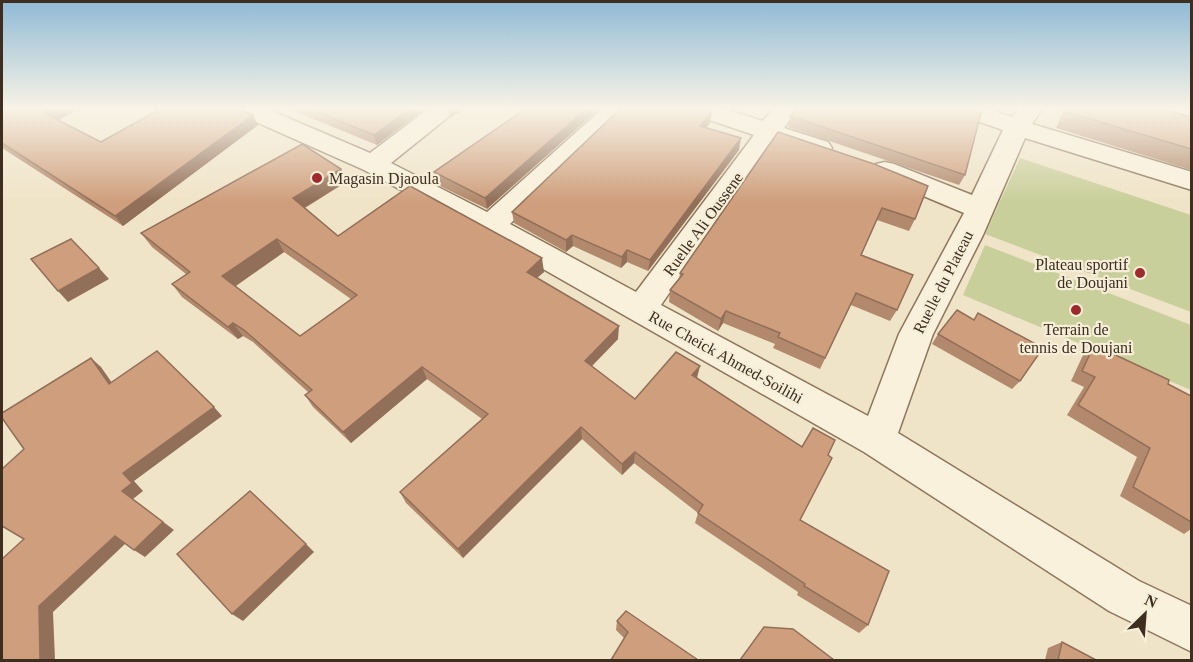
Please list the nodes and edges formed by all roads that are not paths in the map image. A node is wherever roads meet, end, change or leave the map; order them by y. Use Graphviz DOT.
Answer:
graph roads {
  1 [pos="318,140"];
  2 [pos="404,140"];
  3 [pos="583,140"];
  4 [pos="763,140"];
  5 [pos="793,140"];
  6 [pos="1013,140"];
  7 [pos="1082,140"];
  8 [pos="373,164"];
  9 [pos="1191,181"];
  10 [pos="979,209"];
  11 [pos="490,226"];
  12 [pos="640,311"];
  13 [pos="877,440"];
  14 [pos="1191,630"];
  1 -- 8 [label="street, Rue Cheick Ahmed-Soilihi"];
  2 -- 8 [label="street"];
  3 -- 11 [label="street"];
  4 -- 12 [label="street, Ruelle Ali Oussene"];
  5 -- 10 [label="street"];
  6 -- 10 [label="street, Ruelle du Plateau"];
  7 -- 9 [label="street"];
  8 -- 11 [label="street, Rue Cheick Ahmed-Soilihi"];
  10 -- 13 [label="street, Ruelle du Plateau"];
  11 -- 12 [label="street, Rue Cheick Ahmed-Soilihi"];
  12 -- 13 [label="street, Rue Cheick Ahmed-Soilihi"];
  13 -- 14 [label="street, Rue Cheick Ahmed-Soilihi"];
}
